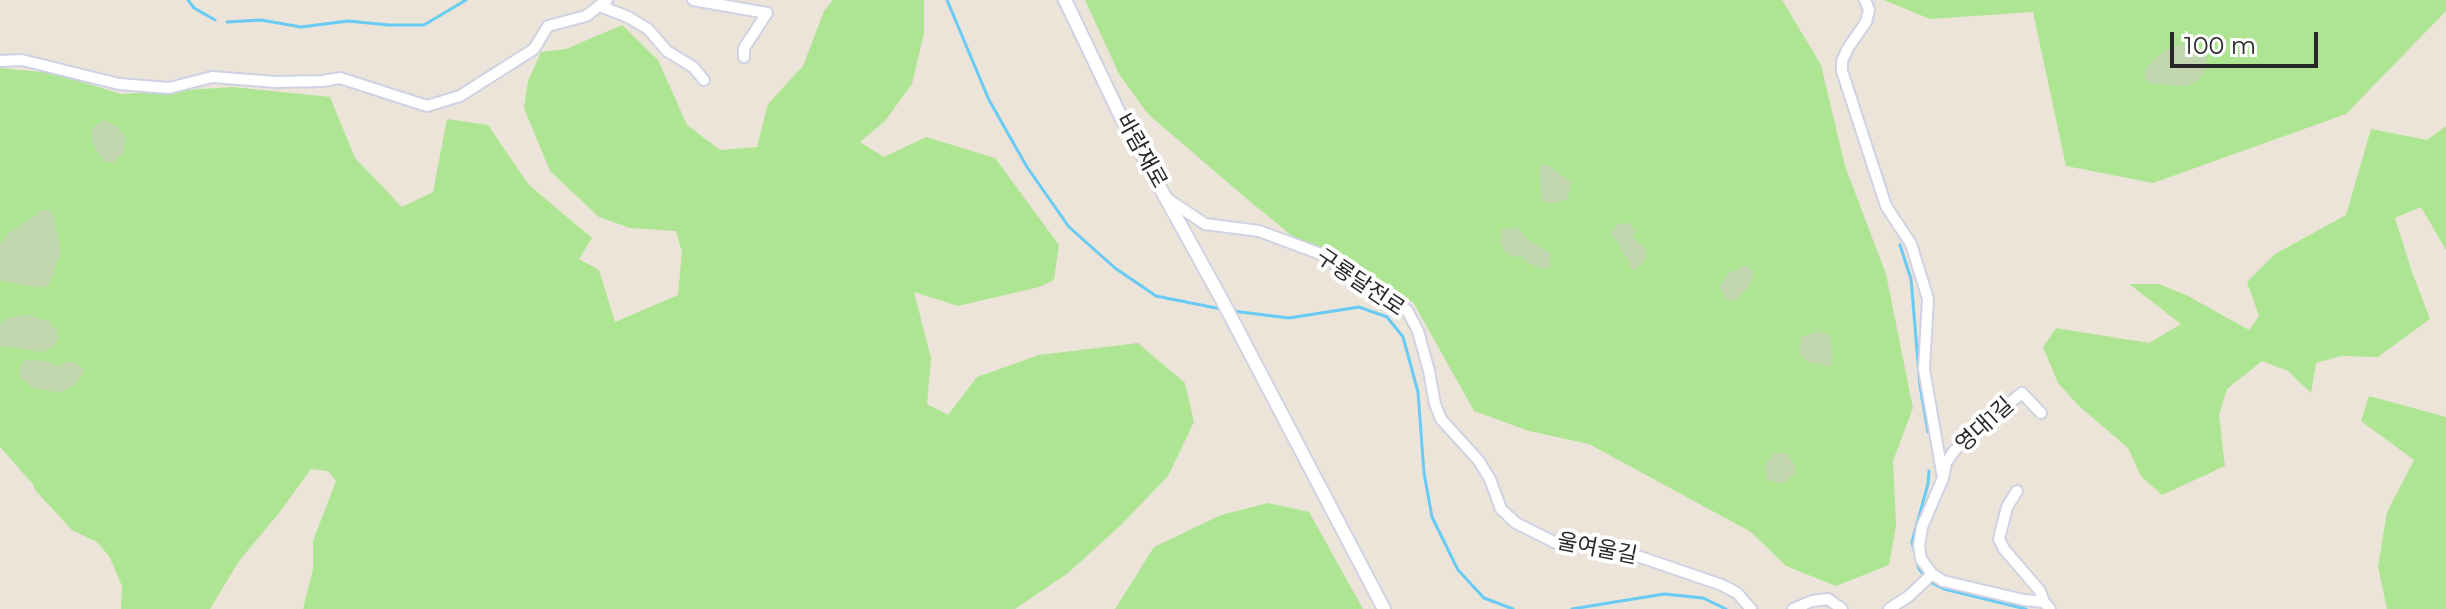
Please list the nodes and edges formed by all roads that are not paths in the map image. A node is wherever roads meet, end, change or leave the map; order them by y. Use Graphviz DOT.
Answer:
graph roads {
  1 [pos="693,0"];
  2 [pos="1065,0"];
  3 [pos="1865,0"];
  4 [pos="604,3"];
  5 [pos="744,57"];
  6 [pos="0,61"];
  7 [pos="704,80"];
  8 [pos="1166,198"];
  9 [pos="2041,413"];
  10 [pos="1441,419"];
  11 [pos="1943,478"];
  12 [pos="2017,491"];
  13 [pos="1929,577"];
  14 [pos="2047,606"];
  15 [pos="1384,609"];
  16 [pos="1751,609"];
  17 [pos="1793,609"];
  18 [pos="1842,609"];
  19 [pos="1889,609"];
  1 -- 5 [label="street"];
  2 -- 8 [label="street, 바람재로"];
  3 -- 11 [label="street"];
  4 -- 6 [label="street"];
  4 -- 7 [label="street"];
  8 -- 10 [label="street, 구룡달전로"];
  8 -- 15 [label="street, 바람재로"];
  9 -- 11 [label="street, 영대1길"];
  10 -- 16 [label="street, 울여울길"];
  11 -- 13 [label="street, 영대1길"];
  12 -- 14 [label="street"];
  13 -- 14 [label="street"];
  13 -- 19 [label="street"];
  17 -- 18 [label="street"];
}
